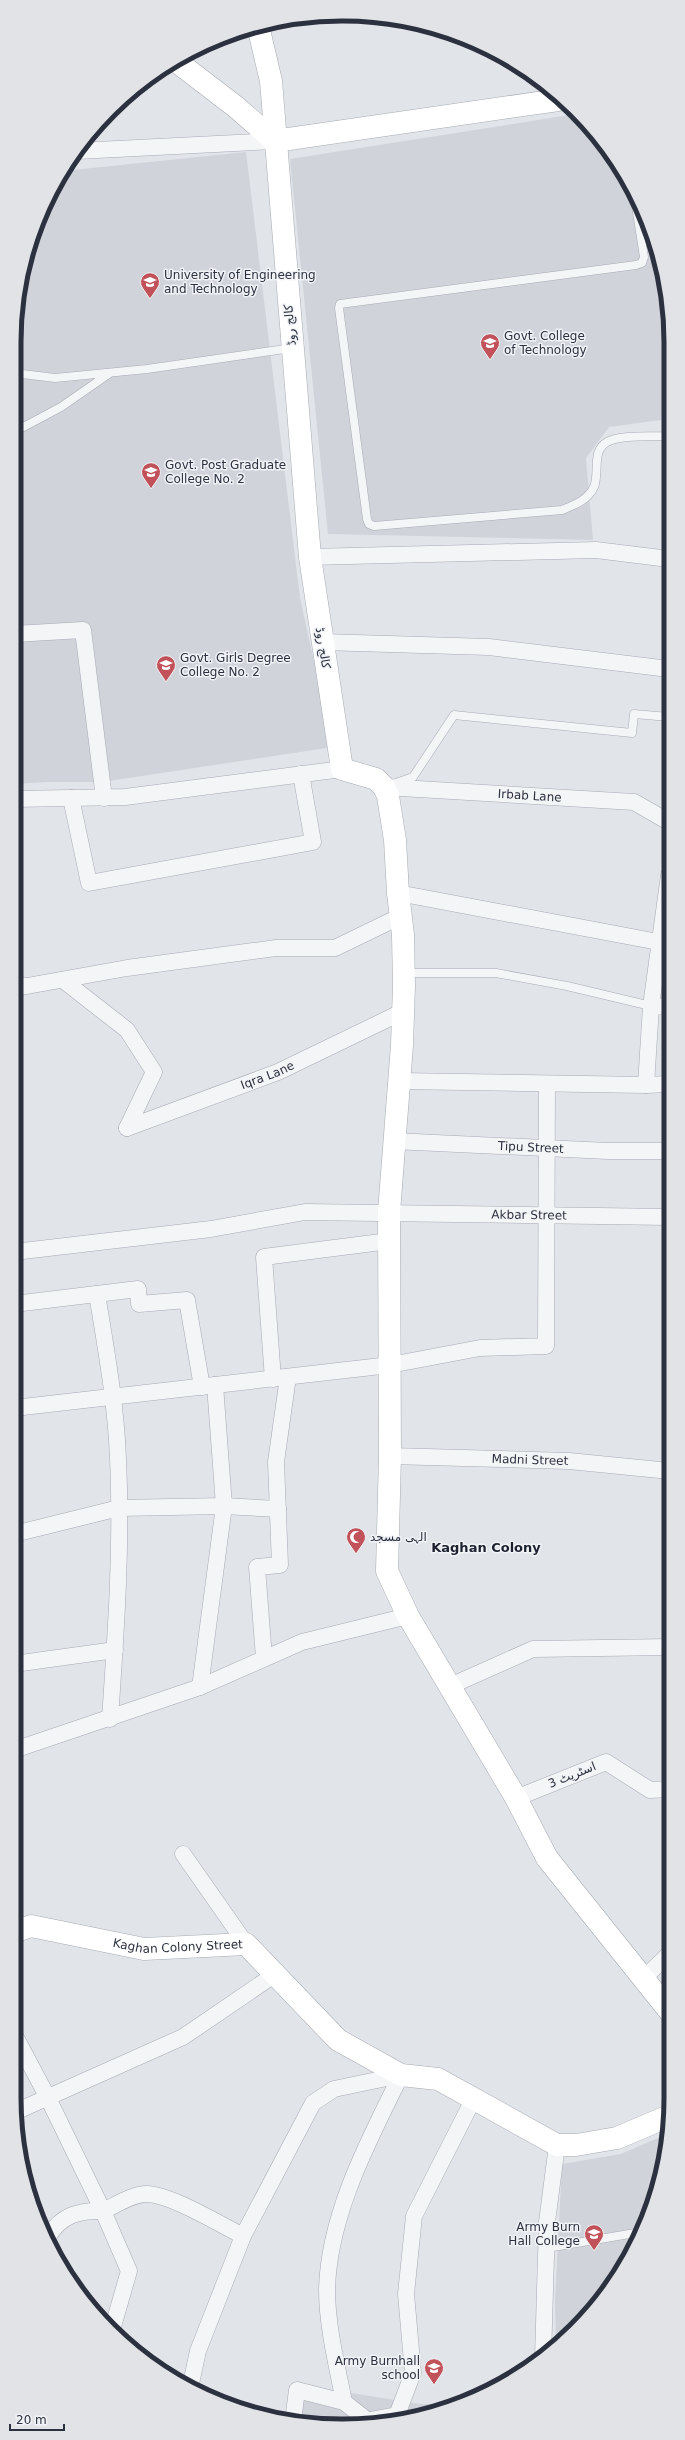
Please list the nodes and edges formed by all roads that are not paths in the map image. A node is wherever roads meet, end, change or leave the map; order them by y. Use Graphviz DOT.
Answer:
graph roads {
  1 [pos="259,32"];
  2 [pos="181,65"];
  3 [pos="554,101"];
  4 [pos="275,141"];
  5 [pos="84,151"];
  6 [pos="637,213"];
  7 [pos="292,348"];
  8 [pos="111,373"];
  9 [pos="21,374"];
  10 [pos="21,428"];
  11 [pos="664,436"];
  12 [pos="310,557"];
  13 [pos="664,558"];
  14 [pos="21,634"];
  15 [pos="322,642"];
  16 [pos="664,669"];
  17 [pos="664,717"];
  18 [pos="342,769"];
  19 [pos="301,774"];
  20 [pos="384,787"];
  21 [pos="71,798"];
  22 [pos="104,798"];
  23 [pos="21,799"];
  24 [pos="664,819"];
  25 [pos="398,893"];
  26 [pos="401,916"];
  27 [pos="664,944"];
  28 [pos="664,948"];
  29 [pos="404,973"];
  30 [pos="63,980"];
  31 [pos="21,986"];
  32 [pos="651,1006"];
  33 [pos="664,1007"];
  34 [pos="404,1011"];
  35 [pos="399,1082"];
  36 [pos="547,1084"];
  37 [pos="664,1084"];
  38 [pos="646,1085"];
  39 [pos="393,1141"];
  40 [pos="546,1148"];
  41 [pos="664,1151"];
  42 [pos="389,1212"];
  43 [pos="546,1215"];
  44 [pos="664,1217"];
  45 [pos="389,1241"];
  46 [pos="21,1251"];
  47 [pos="97,1294"];
  48 [pos="21,1303"];
  49 [pos="390,1365"];
  50 [pos="281,1378"];
  51 [pos="208,1386"];
  52 [pos="113,1397"];
  53 [pos="21,1407"];
  54 [pos="390,1456"];
  55 [pos="664,1470"];
  56 [pos="224,1506"];
  57 [pos="119,1508"];
  58 [pos="278,1509"];
  59 [pos="21,1532"];
  60 [pos="408,1616"];
  61 [pos="664,1647"];
  62 [pos="115,1650"];
  63 [pos="264,1658"];
  64 [pos="21,1663"];
  65 [pos="450,1686"];
  66 [pos="200,1687"];
  67 [pos="110,1719"];
  68 [pos="21,1748"];
  69 [pos="664,1789"];
  70 [pos="516,1798"];
  71 [pos="183,1854"];
  72 [pos="21,1930"];
  73 [pos="246,1944"];
  74 [pos="664,1959"];
  75 [pos="274,1974"];
  76 [pos="644,1978"];
  77 [pos="664,2004"];
  78 [pos="21,2047"];
  79 [pos="401,2075"];
  80 [pos="48,2098"];
  81 [pos="474,2098"];
  82 [pos="22,2110"];
  83 [pos="663,2119"];
  84 [pos="557,2144"];
  85 [pos="104,2211"];
  86 [pos="51,2233"];
  87 [pos="634,2233"];
  88 [pos="243,2236"];
  89 [pos="547,2248"];
  90 [pos="114,2324"];
  91 [pos="543,2348"];
  92 [pos="191,2381"];
  93 [pos="344,2402"];
  94 [pos="397,2414"];
  95 [pos="294,2415"];
  96 [pos="365,2418"];
  1 -- 4 [label="street, کالج روڈ"];
  2 -- 4 [label="street"];
  3 -- 4 [label="street"];
  4 -- 5 [label="street"];
  4 -- 7 [label="street, کالج روڈ"];
  6 -- 11 [label="lane"];
  7 -- 8 [label="lane"];
  7 -- 12 [label="street, کالج روڈ"];
  8 -- 9 [label="lane"];
  8 -- 10 [label="lane"];
  12 -- 13 [label="street"];
  12 -- 15 [label="street, کالج روڈ"];
  14 -- 22 [label="street"];
  15 -- 16 [label="street"];
  15 -- 18 [label="street, کالج روڈ"];
  17 -- 20 [label="lane"];
  18 -- 19 [label="street"];
  18 -- 20 [label="street"];
  19 -- 21 [label="street"];
  19 -- 22 [label="street"];
  20 -- 24 [label="street, Irbab Lane"];
  20 -- 25 [label="street"];
  21 -- 22 [label="street"];
  21 -- 23 [label="street"];
  25 -- 26 [label="street"];
  25 -- 27 [label="street"];
  26 -- 29 [label="street"];
  26 -- 30 [label="street"];
  28 -- 32 [label="street"];
  29 -- 32 [label="lane"];
  29 -- 34 [label="street"];
  30 -- 31 [label="street"];
  30 -- 34 [label="street, Iqra Lane"];
  32 -- 33 [label="street"];
  32 -- 38 [label="street"];
  34 -- 35 [label="street"];
  35 -- 36 [label="street"];
  35 -- 39 [label="street"];
  36 -- 38 [label="street"];
  36 -- 40 [label="street"];
  37 -- 38 [label="street"];
  39 -- 40 [label="street, Tipu Street"];
  39 -- 42 [label="street"];
  40 -- 41 [label="street, Tipu Street"];
  40 -- 43 [label="street"];
  42 -- 43 [label="street, Akbar Street"];
  42 -- 45 [label="street"];
  42 -- 46 [label="street, Akbar Street"];
  43 -- 44 [label="street, Akbar Street"];
  43 -- 49 [label="street"];
  45 -- 49 [label="street"];
  45 -- 50 [label="street"];
  47 -- 48 [label="street"];
  47 -- 51 [label="street"];
  47 -- 52 [label="street"];
  49 -- 50 [label="street"];
  49 -- 54 [label="street"];
  50 -- 51 [label="street"];
  50 -- 58 [label="street"];
  51 -- 52 [label="street"];
  51 -- 56 [label="street"];
  52 -- 53 [label="street"];
  52 -- 57 [label="street"];
  54 -- 55 [label="street, Madni Street"];
  54 -- 60 [label="street"];
  56 -- 57 [label="street"];
  56 -- 58 [label="street"];
  56 -- 66 [label="street"];
  57 -- 59 [label="street"];
  57 -- 62 [label="street"];
  58 -- 63 [label="street"];
  60 -- 63 [label="street"];
  60 -- 65 [label="street"];
  61 -- 65 [label="street"];
  62 -- 64 [label="street"];
  62 -- 67 [label="street"];
  63 -- 66 [label="street"];
  65 -- 70 [label="street"];
  66 -- 67 [label="street"];
  67 -- 68 [label="street"];
  69 -- 70 [label="street, اسٹریٹ 3"];
  70 -- 76 [label="street"];
  71 -- 73 [label="street"];
  72 -- 73 [label="street, Kaghan Colony Street"];
  73 -- 75 [label="street, Kaghan Colony Street"];
  74 -- 76 [label="street"];
  75 -- 79 [label="street, Kaghan Colony Street"];
  75 -- 80 [label="street"];
  76 -- 77 [label="street"];
  78 -- 80 [label="street"];
  79 -- 81 [label="street, Kaghan Colony Street"];
  79 -- 88 [label="street"];
  79 -- 93 [label="street"];
  80 -- 82 [label="street"];
  80 -- 85 [label="street"];
  81 -- 84 [label="street"];
  81 -- 94 [label="street"];
  83 -- 84 [label="street"];
  84 -- 89 [label="street"];
  85 -- 86 [label="street"];
  85 -- 88 [label="street"];
  85 -- 90 [label="street"];
  87 -- 89 [label="lane"];
  88 -- 92 [label="street"];
  89 -- 91 [label="street"];
  93 -- 95 [label="street"];
  93 -- 96 [label="street"];
}
